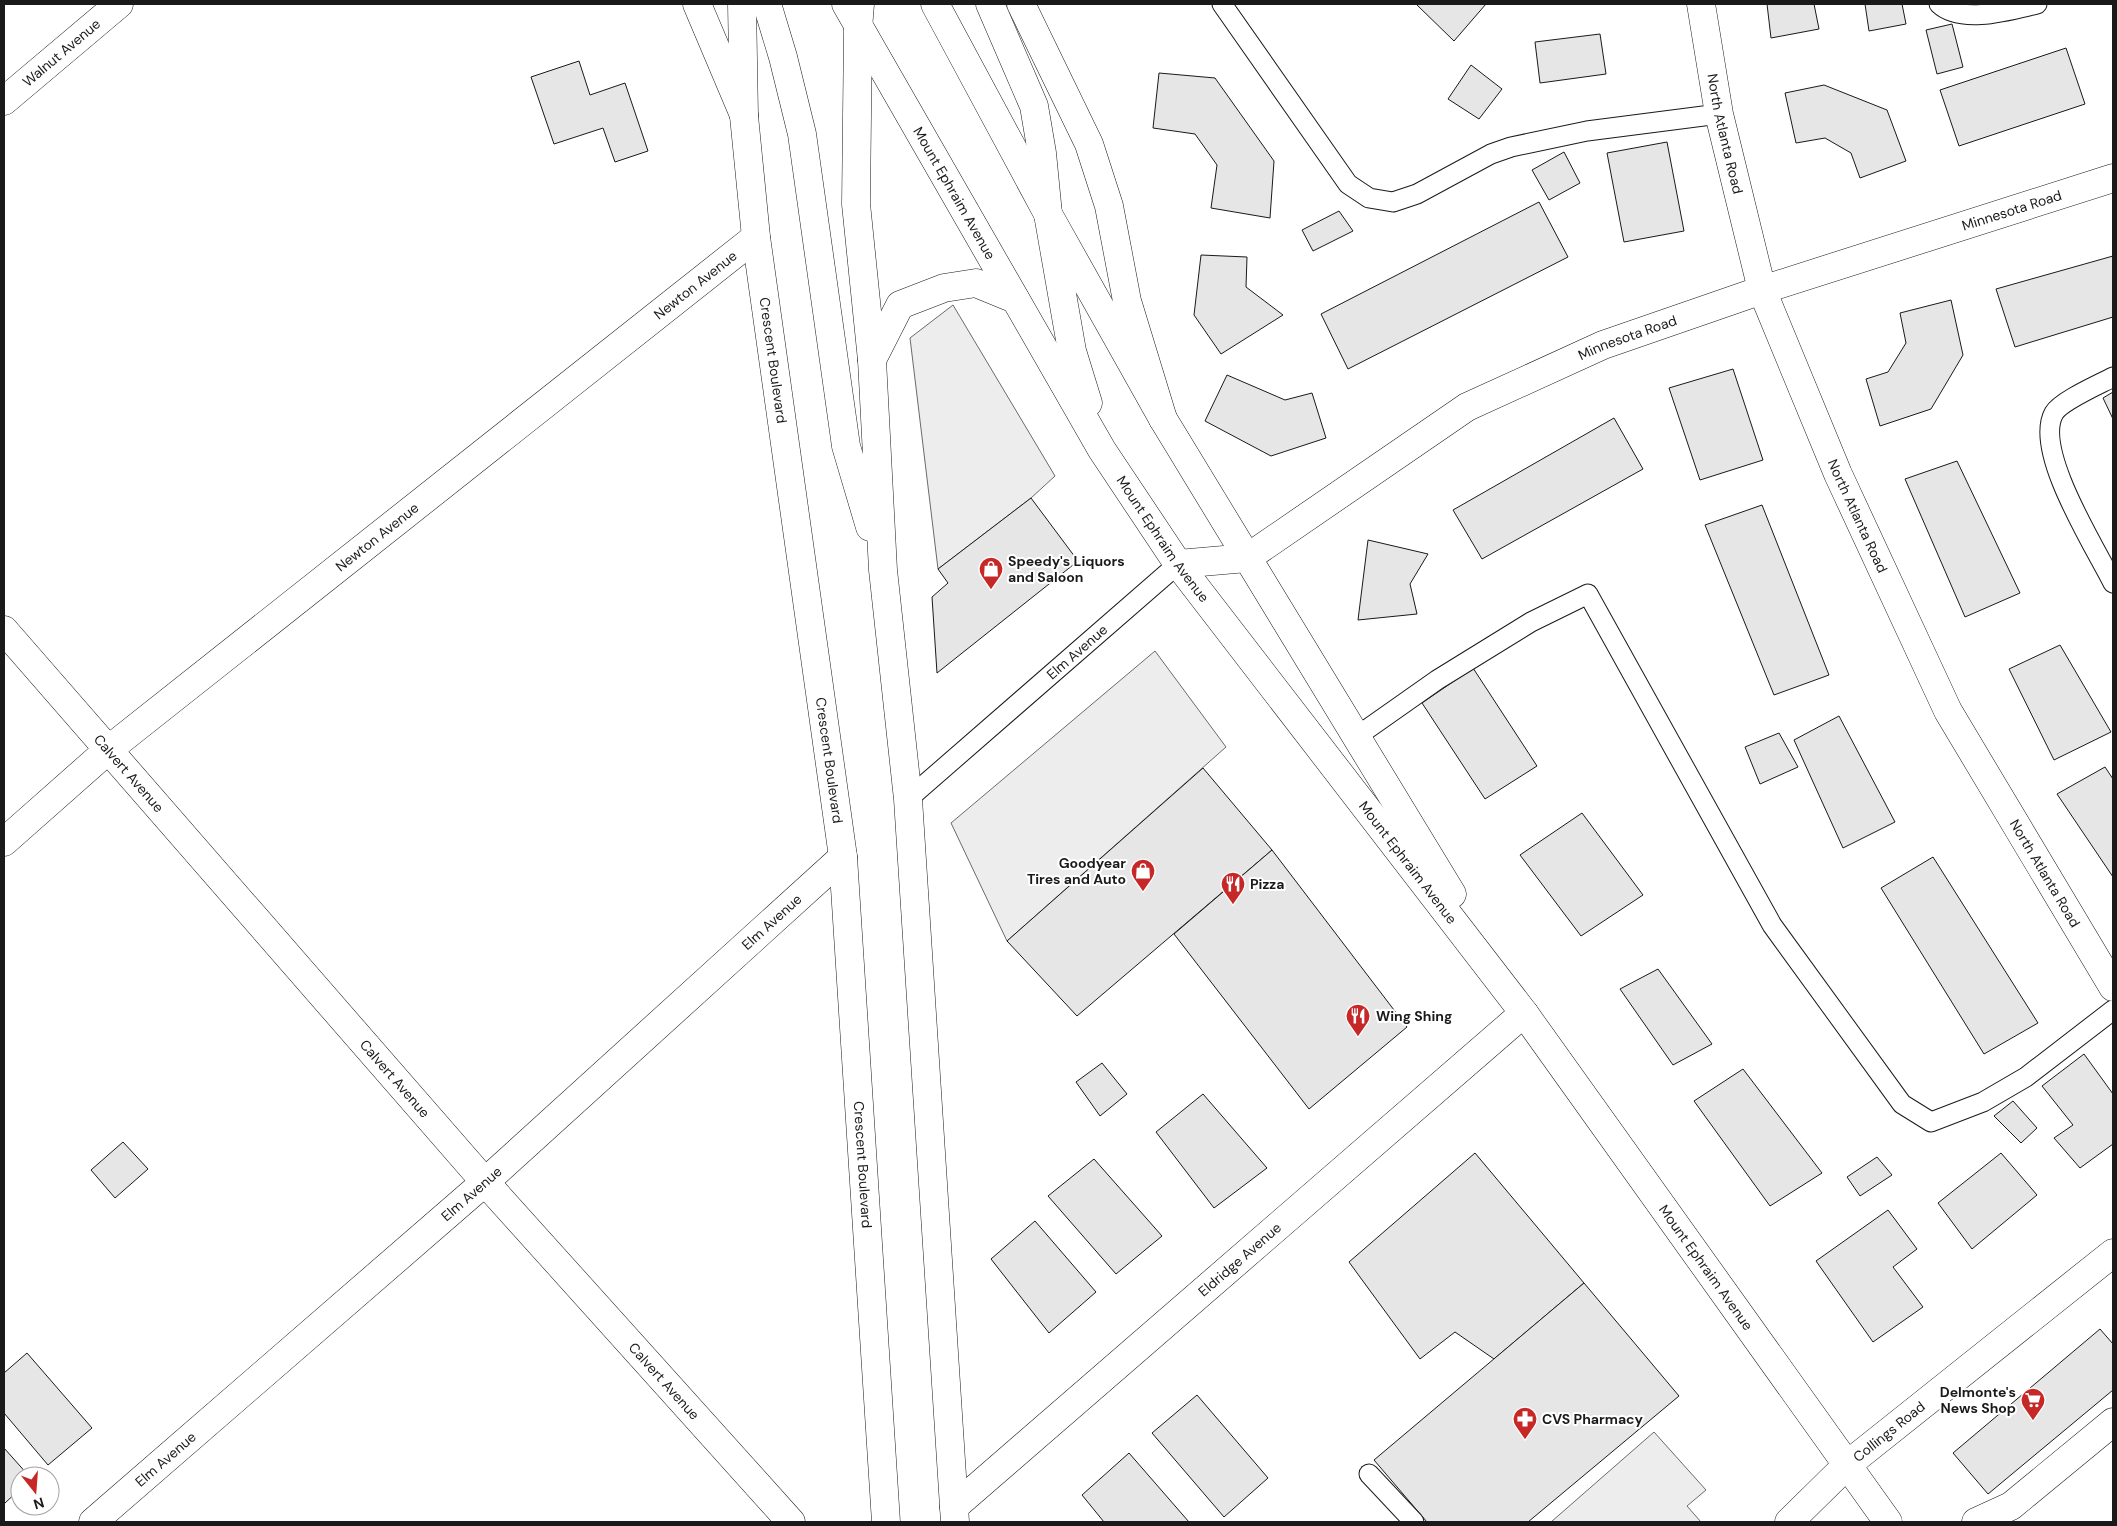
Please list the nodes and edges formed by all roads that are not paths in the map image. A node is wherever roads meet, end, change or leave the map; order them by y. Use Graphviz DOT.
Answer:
graph roads {
  1 [pos="118,4"];
  2 [pos="697,4"];
  3 [pos="742,4"];
  4 [pos="767,4"];
  5 [pos="846,4"];
  6 [pos="935,4"];
  7 [pos="990,4"];
  8 [pos="1021,4"];
  9 [pos="1222,4"];
  10 [pos="1701,4"];
  11 [pos="1939,4"];
  12 [pos="2037,4"];
  13 [pos="859,16"];
  14 [pos="4,100"];
  15 [pos="1719,114"];
  16 [pos="744,116"];
  17 [pos="2113,178"];
  18 [pos="1048,214"];
  19 [pos="756,237"];
  20 [pos="1762,290"];
  21 [pos="1015,299"];
  22 [pos="872,360"];
  23 [pos="2113,377"];
  24 [pos="1163,419"];
  25 [pos="1102,450"];
  26 [pos="1247,558"];
  27 [pos="1178,564"];
  28 [pos="883,570"];
  29 [pos="2113,583"];
  30 [pos="4,630"];
  31 [pos="1356,737"];
  32 [pos="108,750"];
  33 [pos="908,799"];
  34 [pos="4,842"];
  35 [pos="843,857"];
  36 [pos="2113,988"];
  37 [pos="2113,1010"];
  38 [pos="1524,1013"];
  39 [pos="485,1182"];
  40 [pos="2113,1253"];
  41 [pos="2113,1422"];
  42 [pos="1847,1465"];
  43 [pos="1369,1474"];
  44 [pos="955,1515"];
  45 [pos="93,1522"];
  46 [pos="791,1522"];
  47 [pos="886,1522"];
  48 [pos="1414,1522"];
  49 [pos="1789,1522"];
  50 [pos="1888,1522"];
  51 [pos="1976,1522"];
  1 -- 14 [label="main road, Walnut Avenue"];
  2 -- 16 [label="main road"];
  3 -- 16 [label="main road, Crescent Boulevard"];
  4 -- 28 [label="main road"];
  5 -- 13 [label="main road, Mount Ephraim Avenue"];
  6 -- 18 [label="main road, Mount Ephraim Avenue"];
  7 -- 18 [label="main road"];
  8 -- 24 [label="main road"];
  9 -- 15 [label="lane"];
  10 -- 15 [label="main road, North Atlanta Road"];
  11 -- 12 [label="lane"];
  13 -- 21 [label="main road, Mount Ephraim Avenue"];
  13 -- 22 [label="main road"];
  15 -- 20 [label="main road, North Atlanta Road"];
  16 -- 19 [label="main road, Crescent Boulevard"];
  17 -- 20 [label="main road, Minnesota Road"];
  18 -- 24 [label="main road, Mount Ephraim Avenue"];
  18 -- 25 [label="main road"];
  19 -- 32 [label="main road, Newton Avenue"];
  19 -- 35 [label="main road, Crescent Boulevard"];
  20 -- 26 [label="main road, Minnesota Road"];
  20 -- 36 [label="main road, North Atlanta Road"];
  21 -- 22 [label="main road"];
  21 -- 25 [label="main road, Mount Ephraim Avenue"];
  22 -- 28 [label="main road"];
  23 -- 29 [label="lane"];
  24 -- 26 [label="main road, Mount Ephraim Avenue"];
  25 -- 27 [label="main road, Mount Ephraim Avenue"];
  26 -- 27 [label="main road, Minnesota Road"];
  26 -- 31 [label="main road, Mount Ephraim Avenue"];
  27 -- 33 [label="lane, Elm Avenue"];
  27 -- 38 [label="main road, Mount Ephraim Avenue"];
  28 -- 33 [label="main road"];
  30 -- 32 [label="main road, Calvert Avenue"];
  31 -- 37 [label="lane"];
  31 -- 38 [label="main road, Mount Ephraim Avenue"];
  32 -- 34 [label="main road, Newton Avenue"];
  32 -- 39 [label="main road, Calvert Avenue"];
  33 -- 44 [label="main road"];
  35 -- 39 [label="main road, Elm Avenue"];
  35 -- 47 [label="main road, Crescent Boulevard"];
  38 -- 42 [label="main road, Mount Ephraim Avenue"];
  38 -- 44 [label="main road, Eldridge Avenue"];
  39 -- 45 [label="main road, Elm Avenue"];
  39 -- 46 [label="main road, Calvert Avenue"];
  40 -- 42 [label="main road, Collings Road"];
  41 -- 51 [label="main road"];
  42 -- 49 [label="main road, Collings Road"];
  42 -- 50 [label="main road, Mount Ephraim Avenue"];
  43 -- 48 [label="lane"];
}
